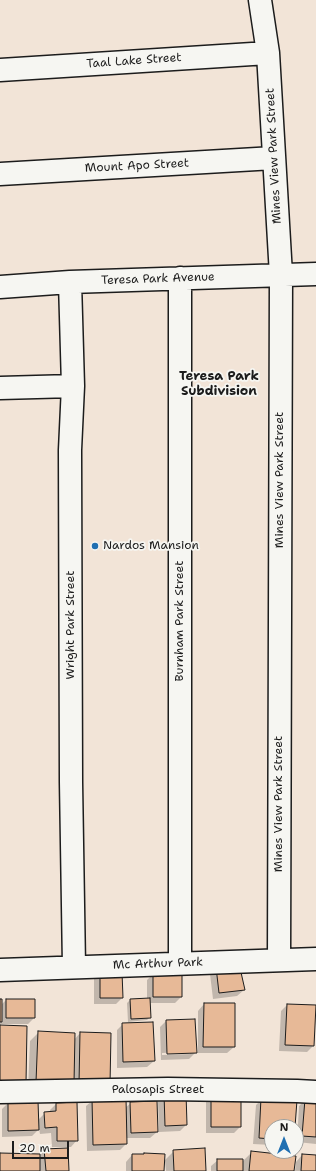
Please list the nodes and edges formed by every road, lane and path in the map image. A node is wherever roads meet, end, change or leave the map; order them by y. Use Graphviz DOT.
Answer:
graph roads {
  1 [pos="260,0"];
  2 [pos="268,53"];
  3 [pos="0,70"];
  4 [pos="274,158"];
  5 [pos="0,174"];
  6 [pos="316,274"];
  7 [pos="281,275"];
  8 [pos="180,278"];
  9 [pos="70,282"];
  10 [pos="0,287"];
  11 [pos="73,386"];
  12 [pos="0,388"];
  13 [pos="316,959"];
  14 [pos="279,960"];
  15 [pos="180,963"];
  16 [pos="74,967"];
  17 [pos="0,970"];
  18 [pos="0,1092"];
  19 [pos="316,1092"];
  1 -- 2 [label="street, Mines View Park Street"];
  2 -- 3 [label="street, Taal Lake Street"];
  2 -- 4 [label="street, Mines View Park Street"];
  4 -- 5 [label="street, Mount Apo Street"];
  4 -- 7 [label="street, Mines View Park Street"];
  6 -- 7 [label="street, Teresa Park Avenue"];
  7 -- 8 [label="street, Teresa Park Avenue"];
  7 -- 14 [label="street, Mines View Park Street"];
  8 -- 9 [label="street, Teresa Park Avenue"];
  8 -- 15 [label="street, Burnham Park Street"];
  9 -- 10 [label="street, Teresa Park Avenue"];
  9 -- 11 [label="street, Wright Park Street"];
  11 -- 12 [label="street"];
  11 -- 16 [label="street, Wright Park Street"];
  13 -- 14 [label="street, Mc Arthur Park"];
  14 -- 15 [label="street, Mc Arthur Park"];
  15 -- 16 [label="street, Mc Arthur Park"];
  16 -- 17 [label="street, Mc Arthur Park"];
  18 -- 19 [label="street, Palosapis Street"];
}
